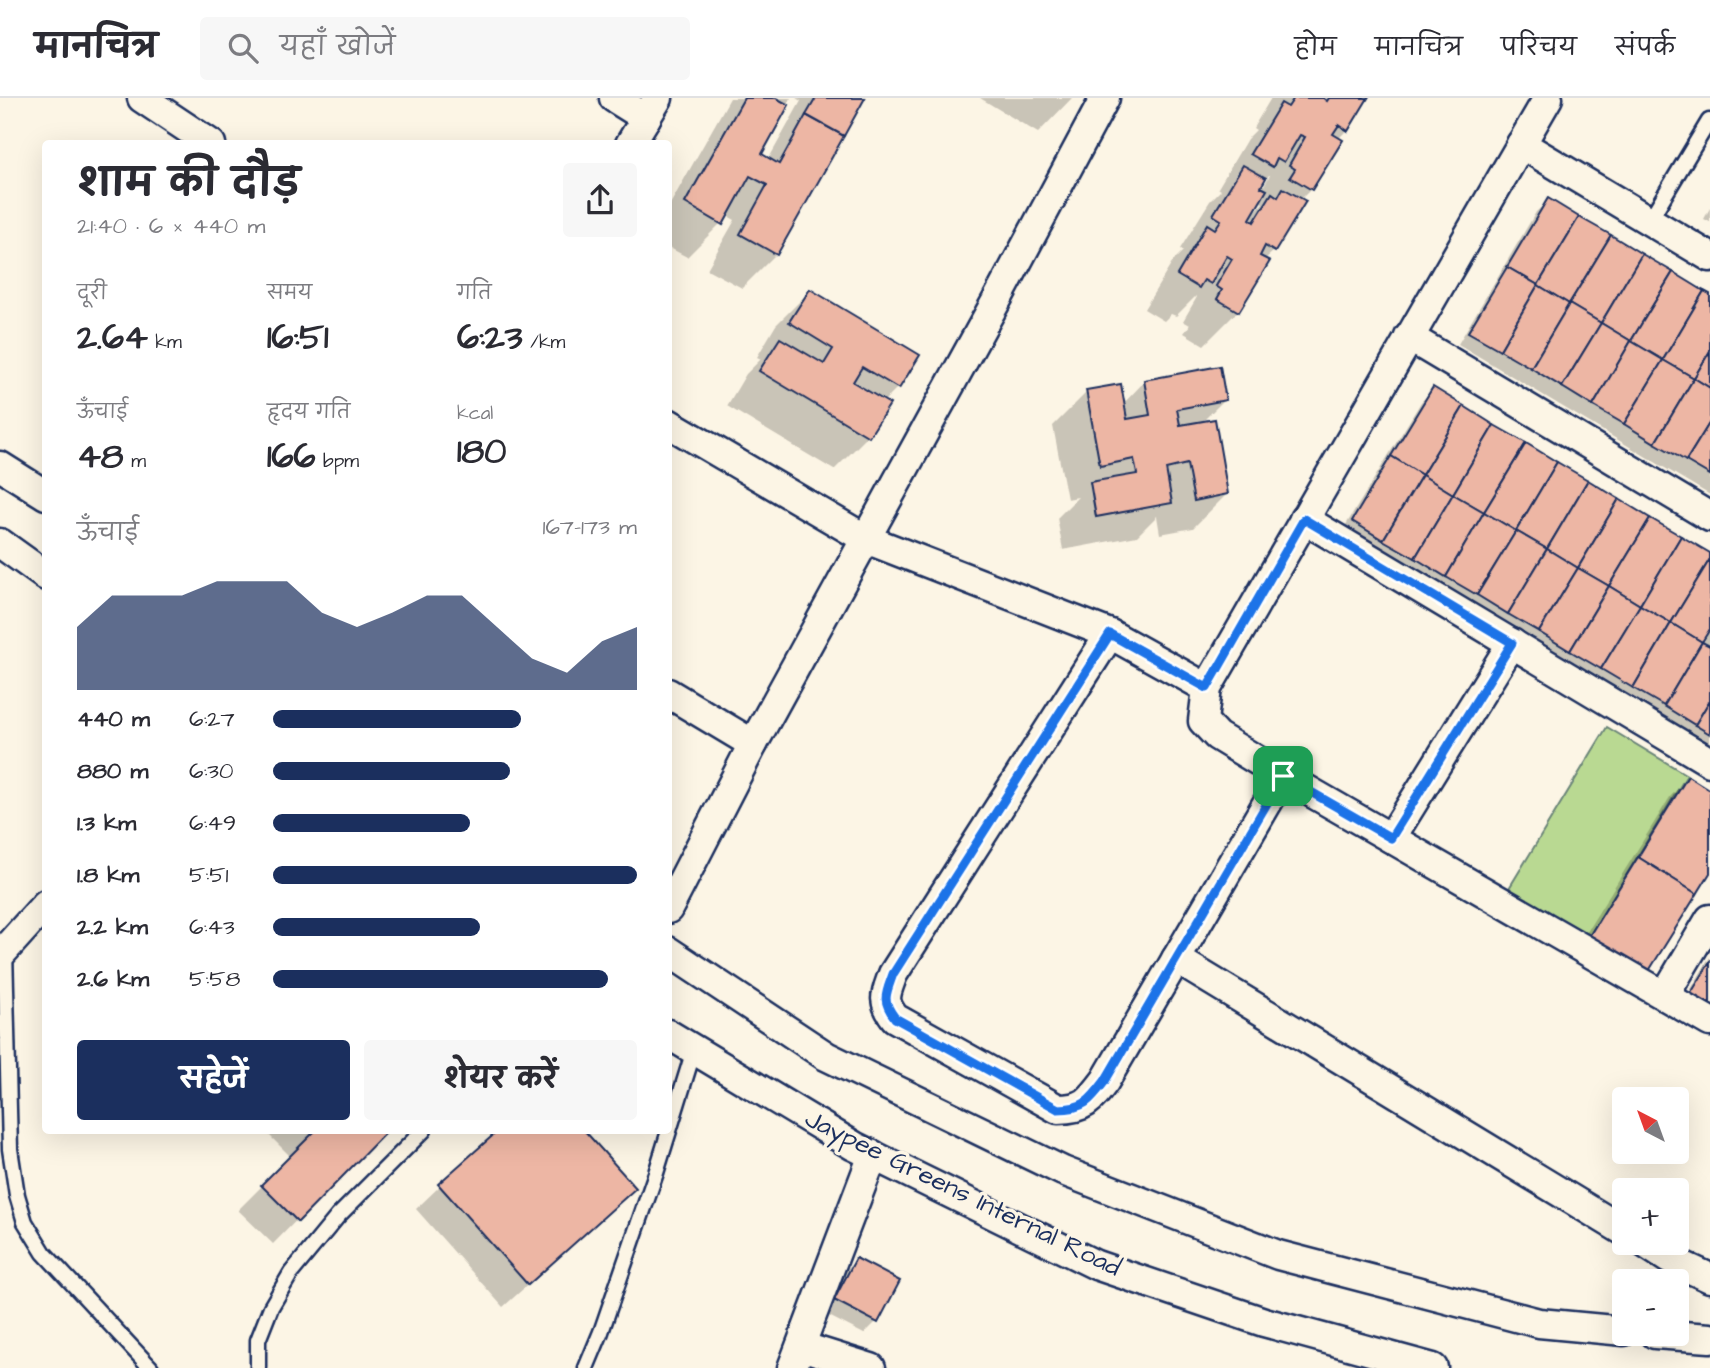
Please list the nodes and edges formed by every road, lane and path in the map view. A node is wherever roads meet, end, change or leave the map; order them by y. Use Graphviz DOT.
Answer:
graph roads {
  1 [pos="142,98"];
  2 [pos="614,98"];
  3 [pos="1105,98"];
  4 [pos="1548,98"];
  5 [pos="652,108"];
  6 [pos="1709,121"];
  7 [pos="205,140"];
  8 [pos="632,140"];
  9 [pos="1521,144"];
  10 [pos="1649,221"];
  11 [pos="1710,257"];
  12 [pos="1409,338"];
  13 [pos="672,425"];
  14 [pos="0,466"];
  15 [pos="42,492"];
  16 [pos="1710,517"];
  17 [pos="1304,519"];
  18 [pos="866,539"];
  19 [pos="0,543"];
  20 [pos="42,573"];
  21 [pos="1110,634"];
  22 [pos="1512,643"];
  23 [pos="1207,688"];
  24 [pos="672,695"];
  25 [pos="753,744"];
  26 [pos="1710,762"];
  27 [pos="1283,776"];
  28 [pos="1391,838"];
  29 [pos="672,901"];
  30 [pos="42,908"];
  31 [pos="1710,919"];
  32 [pos="3,952"];
  33 [pos="672,954"];
  34 [pos="1176,959"];
  35 [pos="1665,995"];
  36 [pos="1710,1022"];
  37 [pos="672,1036"];
  38 [pos="694,1050"];
  39 [pos="672,1121"];
  40 [pos="420,1134"];
  41 [pos="668,1134"];
  42 [pos="873,1155"];
  43 [pos="1612,1224"];
  44 [pos="1663,1255"];
  45 [pos="1710,1278"];
  46 [pos="1612,1330"];
  47 [pos="1689,1336"];
  48 [pos="1710,1338"];
  49 [pos="797,1357"];
  50 [pos="151,1368"];
  51 [pos="258,1368"];
  52 [pos="586,1368"];
  53 [pos="871,1368"];
  54 [pos="1433,1368"];
  1 -- 7 [label="street"];
  2 -- 5 [label="street"];
  3 -- 18 [label="street"];
  4 -- 9 [label="street"];
  5 -- 8 [label="street"];
  6 -- 10 [label="lane"];
  9 -- 10 [label="street"];
  9 -- 12 [label="street"];
  10 -- 11 [label="street"];
  12 -- 16 [label="street"];
  12 -- 17 [label="street"];
  13 -- 18 [label="street"];
  14 -- 15 [label="street"];
  17 -- 22 [label="street"];
  17 -- 23 [label="street"];
  18 -- 21 [label="street"];
  18 -- 25 [label="street"];
  19 -- 20 [label="street"];
  21 -- 23 [label="street"];
  21 -- 34 [label="street"];
  22 -- 26 [label="street"];
  22 -- 28 [label="street"];
  23 -- 27 [label="street"];
  24 -- 25 [label="street"];
  25 -- 29 [label="street"];
  27 -- 28 [label="street"];
  27 -- 34 [label="street"];
  28 -- 35 [label="street"];
  30 -- 32 [label="street"];
  31 -- 35 [label="street"];
  32 -- 50 [label="lane"];
  33 -- 46 [label="street"];
  34 -- 43 [label="street"];
  35 -- 36 [label="street"];
  37 -- 38 [label="street, Jaypee Greens Internal Road"];
  38 -- 39 [label="lane"];
  38 -- 42 [label="street, Jaypee Greens Internal Road"];
  40 -- 51 [label="lane"];
  41 -- 52 [label="lane"];
  42 -- 49 [label="street"];
  42 -- 54 [label="street, Jaypee Greens Internal Road"];
  44 -- 45 [label="street"];
  47 -- 48 [label="street"];
  49 -- 53 [label="street"];
}
